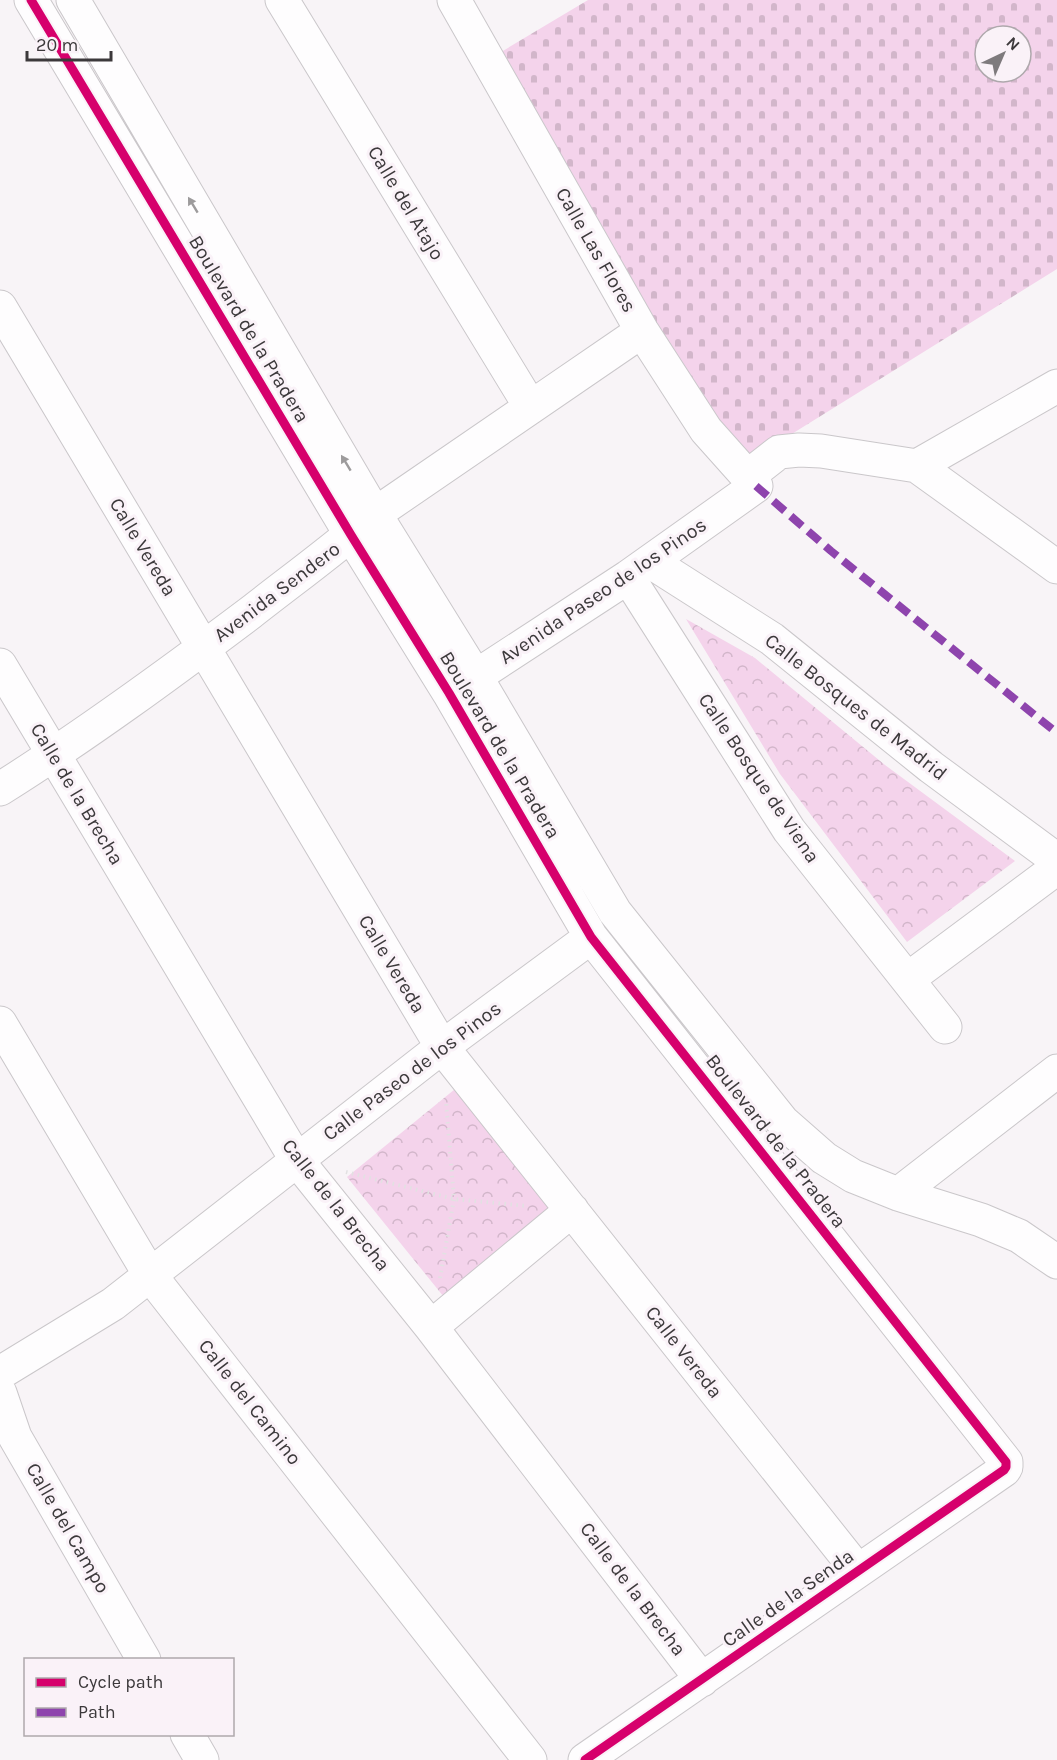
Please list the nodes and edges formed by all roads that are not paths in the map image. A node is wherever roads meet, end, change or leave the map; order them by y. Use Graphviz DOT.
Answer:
graph roads {
  1 [pos="32,0"];
  2 [pos="73,0"];
  3 [pos="282,0"];
  4 [pos="454,0"];
  5 [pos="0,307"];
  6 [pos="642,331"];
  7 [pos="1057,386"];
  8 [pos="530,406"];
  9 [pos="917,466"];
  10 [pos="751,482"];
  11 [pos="375,514"];
  12 [pos="351,535"];
  13 [pos="1057,567"];
  14 [pos="640,570"];
  15 [pos="203,648"];
  16 [pos="0,665"];
  17 [pos="462,685"];
  18 [pos="54,755"];
  19 [pos="0,789"];
  20 [pos="1057,860"];
  21 [pos="1057,868"];
  22 [pos="591,937"];
  23 [pos="908,979"];
  24 [pos="0,1023"];
  25 [pos="945,1027"];
  26 [pos="442,1047"];
  27 [pos="1057,1071"];
  28 [pos="296,1159"];
  29 [pos="898,1194"];
  30 [pos="572,1210"];
  31 [pos="1057,1262"];
  32 [pos="150,1275"];
  33 [pos="431,1327"];
  34 [pos="0,1373"];
  35 [pos="0,1393"];
  36 [pos="1006,1462"];
  37 [pos="858,1571"];
  38 [pos="143,1658"];
  39 [pos="702,1680"];
  40 [pos="188,1736"];
  41 [pos="202,1760"];
  42 [pos="530,1760"];
  43 [pos="585,1760"];
  1 -- 12 [label="street, Boulevard de la Pradera"];
  11 -- 2 [label="street, Boulevard de la Pradera, one-way"];
  3 -- 8 [label="street, Calle del Atajo"];
  4 -- 6 [label="street, Calle Las Flores"];
  5 -- 15 [label="street, Calle Vereda"];
  6 -- 8 [label="street, Avenida Sendero"];
  6 -- 10 [label="street, Calle Las Flores"];
  7 -- 9 [label="street"];
  8 -- 11 [label="street, Avenida Sendero"];
  9 -- 10 [label="street, Avenida Paseo de los Pinos"];
  9 -- 13 [label="street"];
  10 -- 14 [label="street, Avenida Paseo de los Pinos"];
  11 -- 12 [label="street, Avenida Sendero"];
  11 -- 17 [label="street, Boulevard de la Pradera"];
  12 -- 15 [label="street, Avenida Sendero"];
  12 -- 17 [label="street, Boulevard de la Pradera"];
  14 -- 17 [label="street, Avenida Paseo de los Pinos"];
  14 -- 20 [label="street, Calle Bosques de Madrid"];
  14 -- 23 [label="street, Calle Bosque de Viena"];
  15 -- 18 [label="street, Avenida Sendero"];
  15 -- 26 [label="street, Calle Vereda"];
  16 -- 18 [label="street, Calle de la Brecha"];
  17 -- 22 [label="street, Boulevard de la Pradera"];
  17 -- 29 [label="street, Boulevard de la Pradera"];
  18 -- 19 [label="street, Avenida Sendero"];
  18 -- 28 [label="street, Calle de la Brecha"];
  21 -- 23 [label="street"];
  22 -- 26 [label="street, Calle Paseo de los Pinos"];
  22 -- 36 [label="street, Boulevard de la Pradera"];
  23 -- 25 [label="street, Calle Bosque de Viena"];
  24 -- 32 [label="street, Calle del Camino"];
  26 -- 28 [label="street, Calle Paseo de los Pinos"];
  26 -- 30 [label="street, Calle Vereda"];
  27 -- 29 [label="street"];
  28 -- 32 [label="street, Calle Paseo de los Pinos"];
  28 -- 33 [label="street, Calle de la Brecha"];
  29 -- 31 [label="street, Boulevard de la Pradera"];
  30 -- 33 [label="street"];
  30 -- 37 [label="street, Calle Vereda"];
  32 -- 34 [label="street, Calle Paseo de los Pinos"];
  32 -- 42 [label="street, Calle del Camino"];
  33 -- 39 [label="street, Calle de la Brecha"];
  35 -- 38 [label="street, Calle del Campo"];
  36 -- 37 [label="street, Calle de la Senda"];
  37 -- 39 [label="street, Calle de la Senda"];
  39 -- 43 [label="street, Calle de la Senda"];
  40 -- 41 [label="street"];
}
